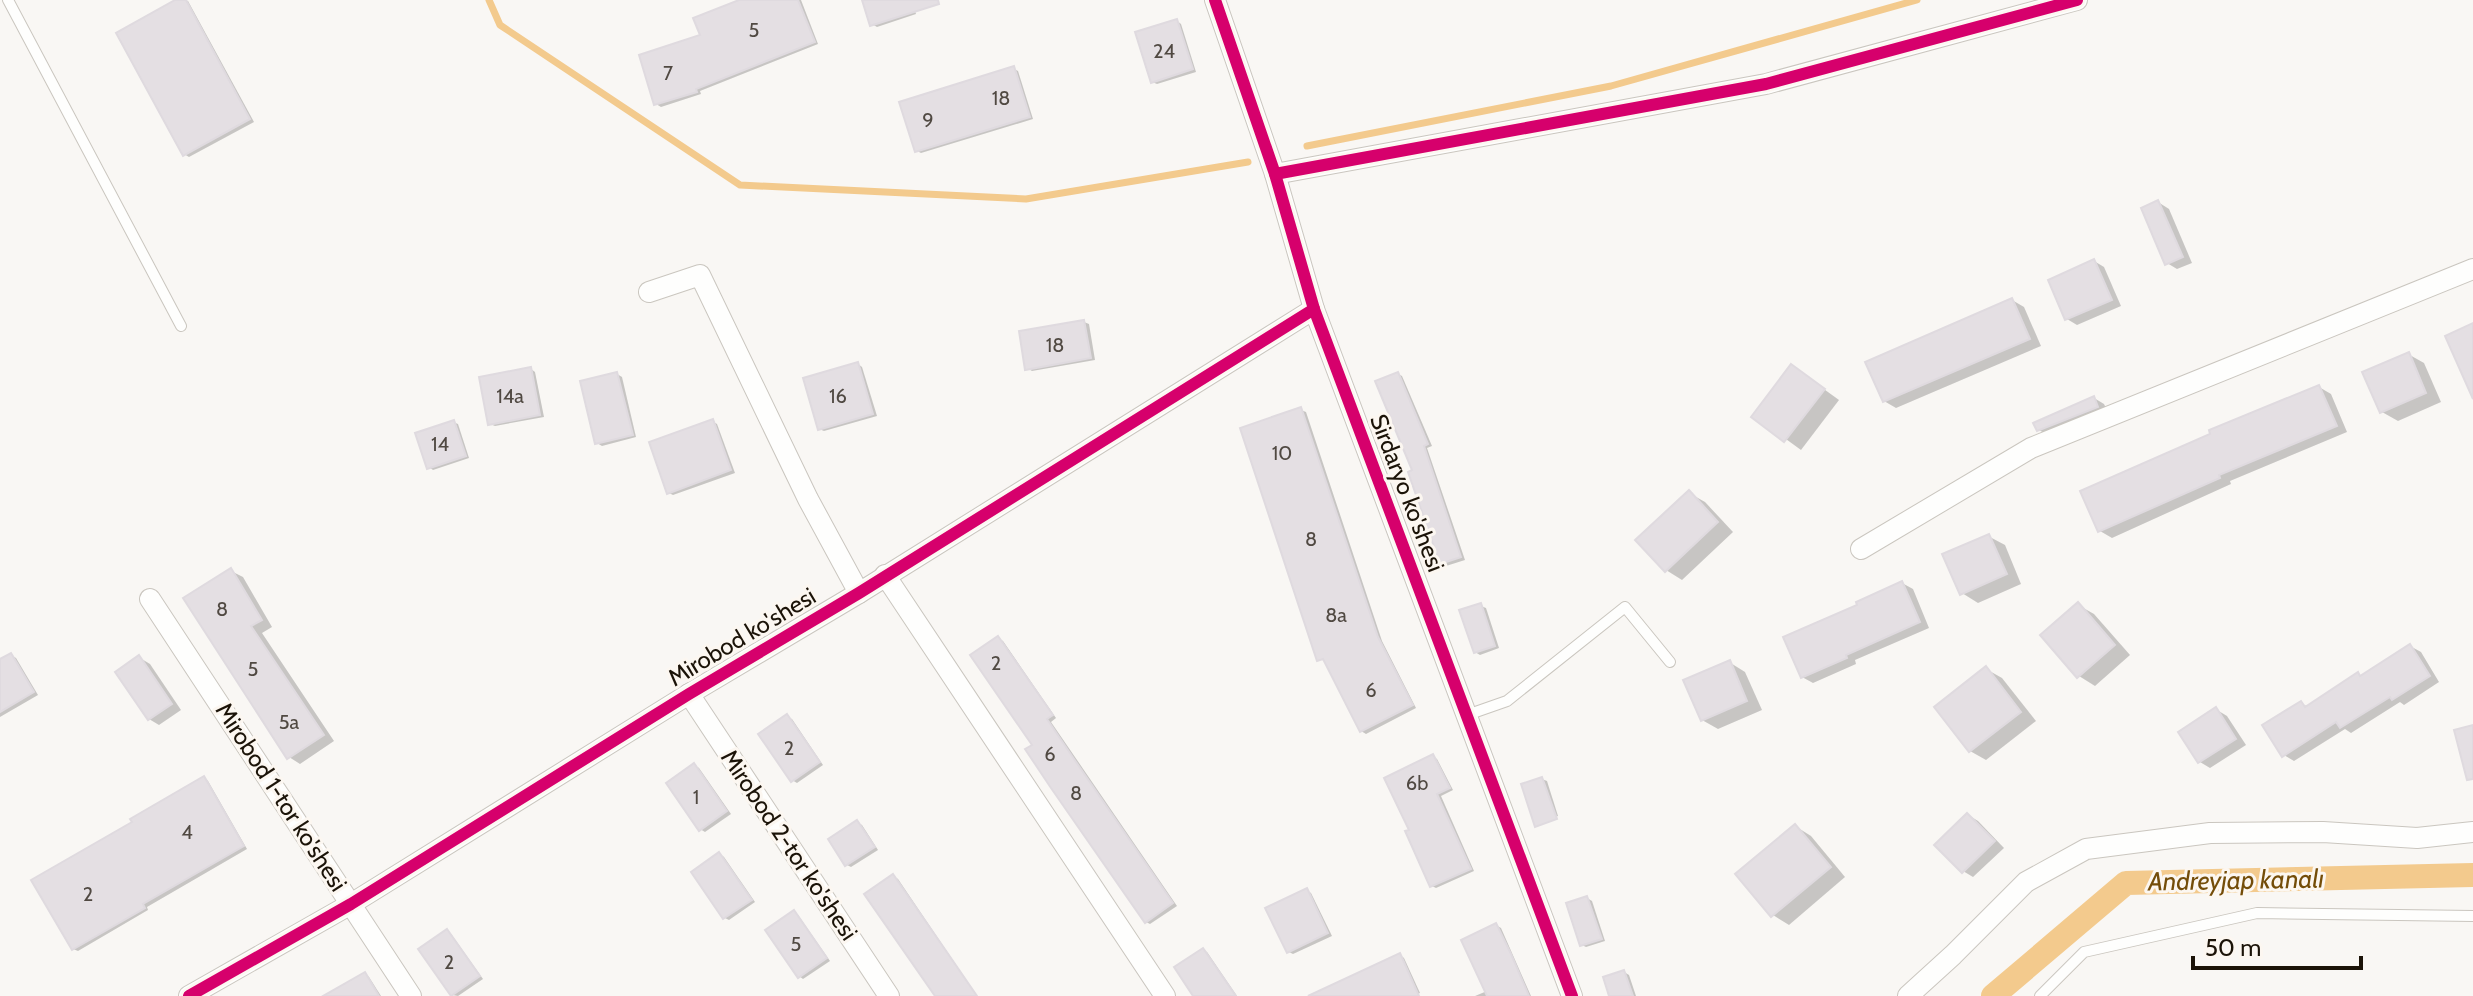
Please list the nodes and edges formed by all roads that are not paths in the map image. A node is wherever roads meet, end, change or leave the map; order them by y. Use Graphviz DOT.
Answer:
graph roads {
  1 [pos="8,0"];
  2 [pos="1215,0"];
  3 [pos="2077,0"];
  4 [pos="1275,174"];
  5 [pos="2473,269"];
  6 [pos="649,292"];
  7 [pos="1314,309"];
  8 [pos="181,326"];
  9 [pos="1861,549"];
  10 [pos="885,575"];
  11 [pos="859,593"];
  12 [pos="150,599"];
  13 [pos="1670,662"];
  14 [pos="689,694"];
  15 [pos="1467,715"];
  16 [pos="2473,832"];
  17 [pos="351,904"];
  18 [pos="2473,916"];
  19 [pos="189,996"];
  20 [pos="411,996"];
  21 [pos="889,996"];
  22 [pos="1165,996"];
  23 [pos="1572,996"];
  24 [pos="1908,996"];
  25 [pos="2040,996"];
  1 -- 8 [label="lane"];
  2 -- 4 [label="street, Sirdaryo ko'shesi"];
  3 -- 4 [label="street"];
  4 -- 7 [label="street, Sirdaryo ko'shesi"];
  5 -- 9 [label="street"];
  6 -- 11 [label="street"];
  7 -- 10 [label="street, Mirobod ko'shesi"];
  7 -- 15 [label="street, Sirdaryo ko'shesi"];
  10 -- 11 [label="street, Mirobod ko'shesi"];
  10 -- 22 [label="street"];
  11 -- 14 [label="street, Mirobod ko'shesi"];
  12 -- 17 [label="street, Mirobod 1-tor ko'shesi"];
  13 -- 15 [label="lane"];
  14 -- 17 [label="street, Mirobod ko'shesi"];
  14 -- 21 [label="street, Mirobod 2-tor ko'shesi"];
  15 -- 23 [label="street, Sirdaryo ko'shesi"];
  16 -- 24 [label="street"];
  17 -- 19 [label="street, Mirobod ko'shesi"];
  17 -- 20 [label="street, Mirobod 1-tor ko'shesi"];
  18 -- 25 [label="lane"];
}
